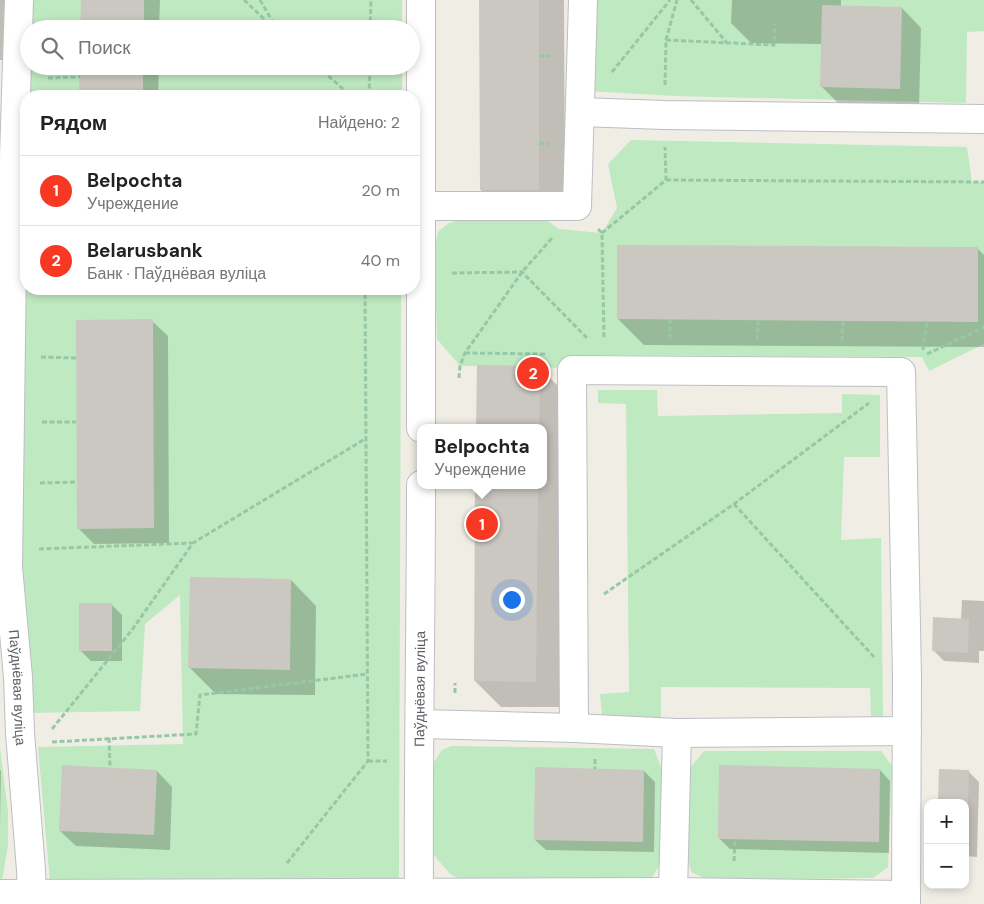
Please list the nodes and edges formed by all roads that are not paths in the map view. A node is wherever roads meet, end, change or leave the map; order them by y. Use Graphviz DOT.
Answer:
graph roads {
  1 [pos="19,0"];
  2 [pos="421,0"];
  3 [pos="582,0"];
  4 [pos="580,112"];
  5 [pos="984,119"];
  6 [pos="13,201"];
  7 [pos="421,206"];
  8 [pos="420,273"];
  9 [pos="420,273"];
  10 [pos="421,424"];
  11 [pos="421,489"];
  12 [pos="420,724"];
  13 [pos="574,728"];
  14 [pos="907,732"];
  15 [pos="677,733"];
  16 [pos="21,736"];
  17 [pos="673,892"];
  18 [pos="0,894"];
  19 [pos="32,894"];
  20 [pos="419,894"];
  21 [pos="906,900"];
  1 -- 6 [label="street, Паўднёвая вуліца"];
  2 -- 7 [label="street"];
  3 -- 4 [label="street"];
  4 -- 5 [label="street"];
  4 -- 7 [label="street"];
  6 -- 16 [label="street, Паўднёвая вуліца"];
  7 -- 8 [label="street"];
  9 -- 10 [label="street"];
  11 -- 12 [label="street, Паўднёвая вуліца"];
  12 -- 13 [label="street"];
  12 -- 20 [label="street, Паўднёвая вуліца"];
  13 -- 14 [label="street"];
  13 -- 15 [label="street"];
  14 -- 15 [label="street"];
  14 -- 21 [label="street"];
  15 -- 17 [label="street"];
  16 -- 19 [label="street, Паўднёвая вуліца"];
  17 -- 20 [label="street"];
  17 -- 21 [label="street"];
  18 -- 19 [label="street"];
  19 -- 20 [label="street"];
}
